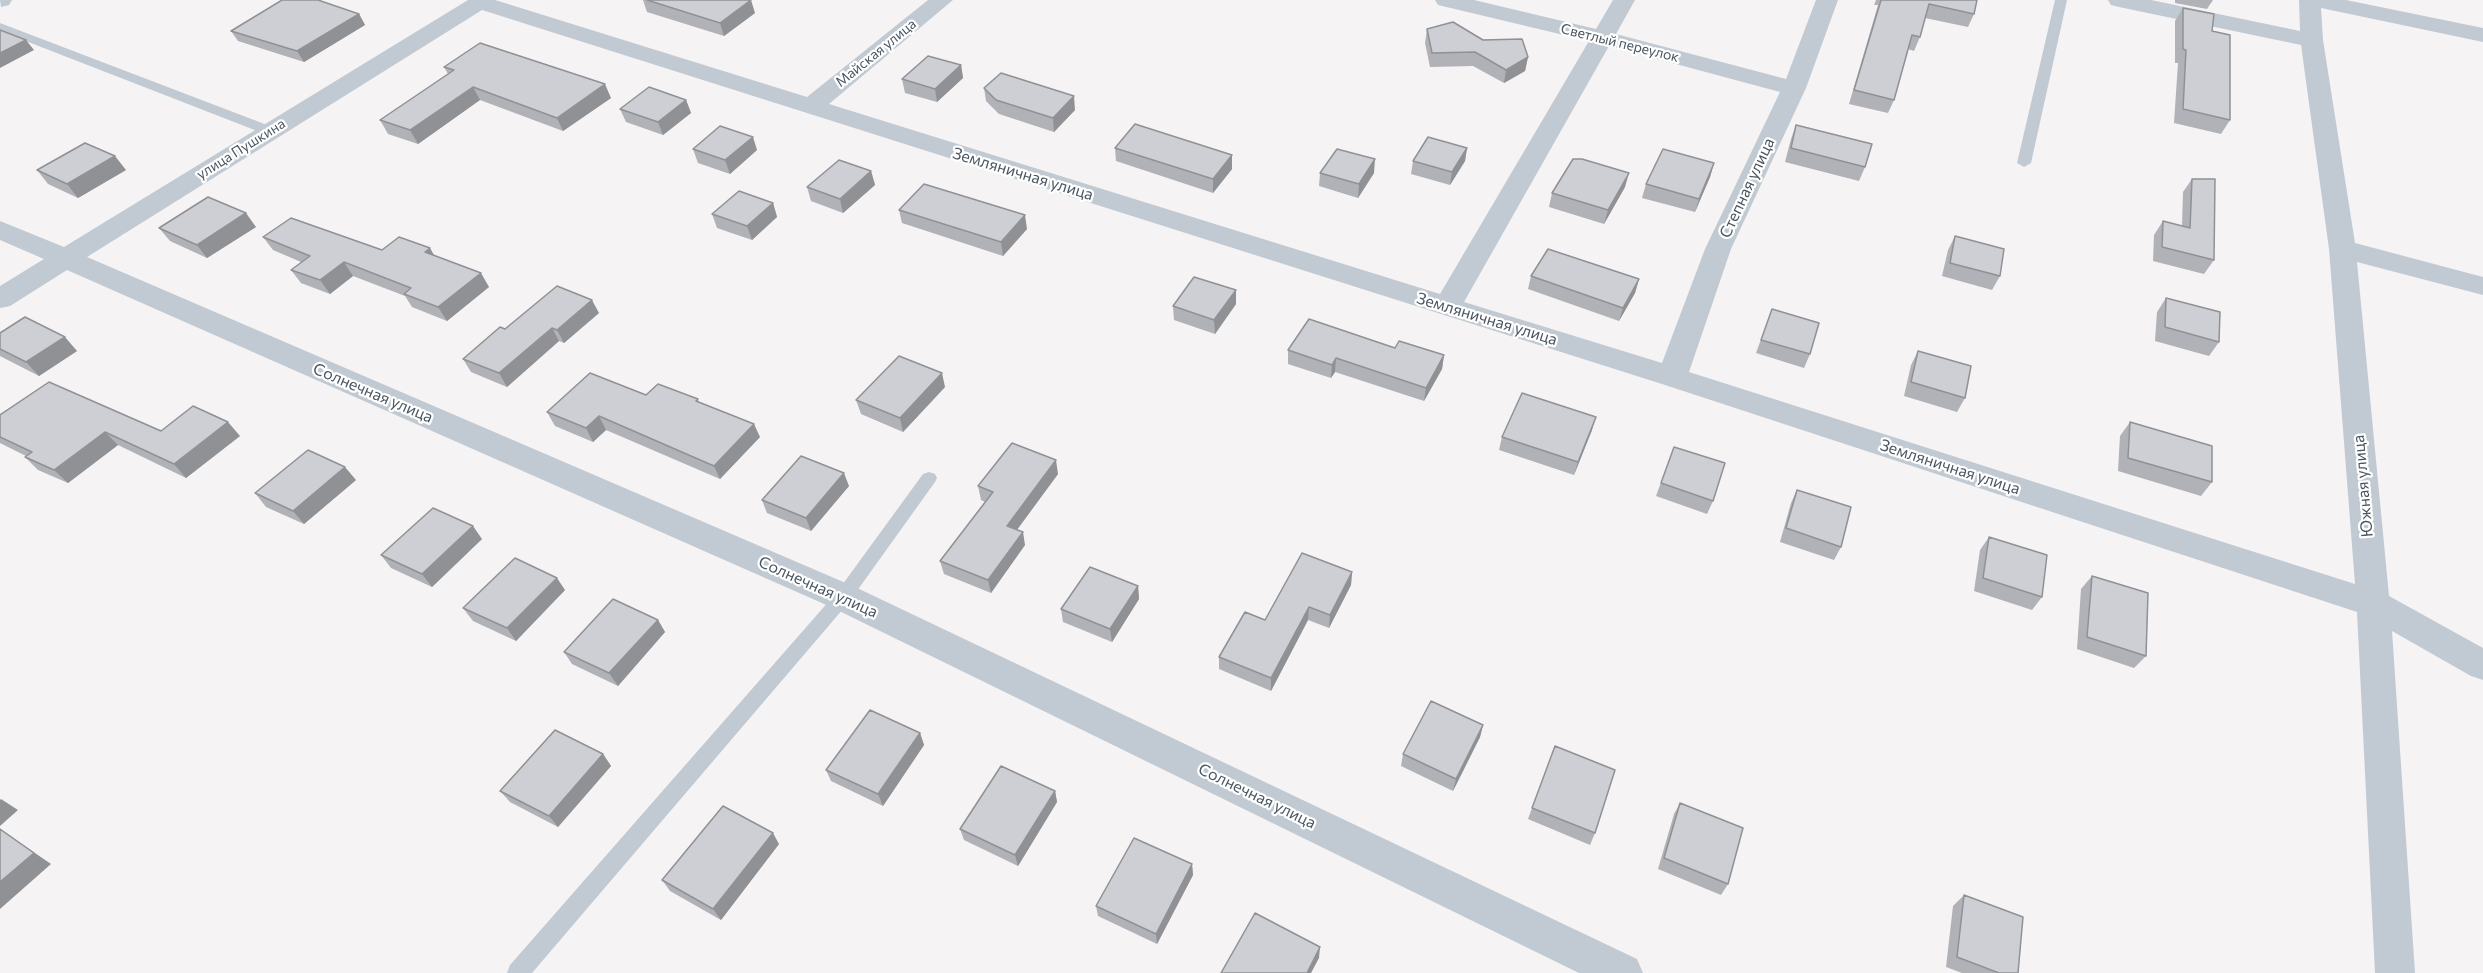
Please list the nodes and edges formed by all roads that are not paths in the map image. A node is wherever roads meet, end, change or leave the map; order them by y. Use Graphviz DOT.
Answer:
graph roads {
  1 [pos="942,0"];
  2 [pos="1446,0"];
  3 [pos="1624,0"];
  4 [pos="1827,0"];
  5 [pos="2061,0"];
  6 [pos="2119,0"];
  7 [pos="2312,0"];
  8 [pos="481,1"];
  9 [pos="0,27"];
  10 [pos="2483,35"];
  11 [pos="1604,38"];
  12 [pos="2312,40"];
  13 [pos="1794,88"];
  14 [pos="810,107"];
  15 [pos="270,131"];
  16 [pos="2024,163"];
  17 [pos="0,230"];
  18 [pos="2342,249"];
  19 [pos="64,259"];
  20 [pos="2483,286"];
  21 [pos="0,299"];
  22 [pos="1447,307"];
  23 [pos="1672,377"];
  24 [pos="929,478"];
  25 [pos="843,597"];
  26 [pos="2373,604"];
  27 [pos="2483,665"];
  28 [pos="518,973"];
  29 [pos="1623,973"];
  30 [pos="2395,973"];
  1 -- 14 [label="street, Майская улица"];
  2 -- 11 [label="street, Светлый переулок"];
  3 -- 11 [label="street"];
  4 -- 13 [label="street, Степная улица"];
  5 -- 16 [label="lane"];
  6 -- 12 [label="street"];
  7 -- 10 [label="street"];
  7 -- 12 [label="street, Южная улица"];
  8 -- 14 [label="street, Земляничная улица"];
  8 -- 15 [label="street, улица Пушкина"];
  9 -- 15 [label="lane"];
  11 -- 13 [label="street, Светлый переулок"];
  11 -- 22 [label="street"];
  12 -- 18 [label="street, Южная улица"];
  13 -- 23 [label="street, Степная улица"];
  14 -- 22 [label="street, Земляничная улица"];
  15 -- 19 [label="street, улица Пушкина"];
  17 -- 19 [label="street, Солнечная улица"];
  18 -- 20 [label="street"];
  18 -- 26 [label="street, Южная улица"];
  19 -- 21 [label="street, улица Пушкина"];
  19 -- 25 [label="street, Солнечная улица"];
  22 -- 23 [label="street, Земляничная улица"];
  23 -- 26 [label="street, Земляничная улица"];
  24 -- 25 [label="lane"];
  25 -- 28 [label="lane"];
  25 -- 29 [label="street, Солнечная улица"];
  26 -- 27 [label="street, Земляничная улица"];
  26 -- 30 [label="street, Южная улица"];
}
